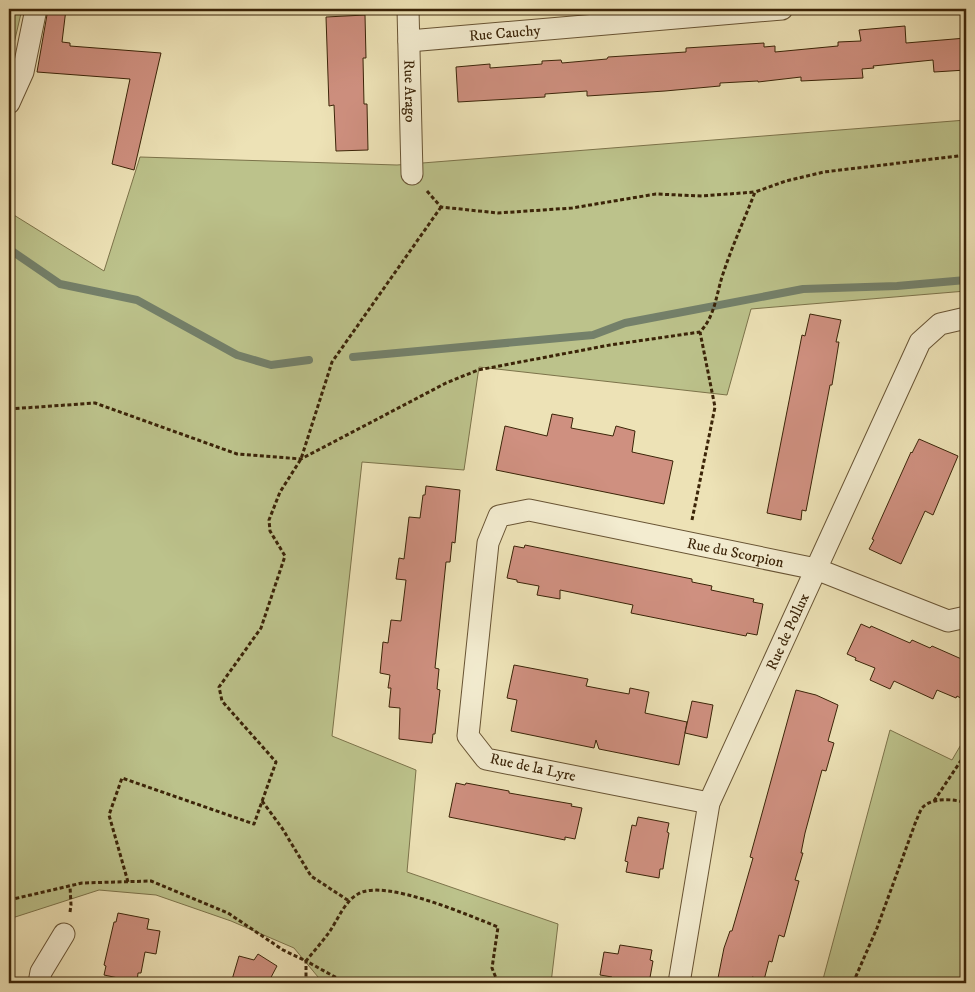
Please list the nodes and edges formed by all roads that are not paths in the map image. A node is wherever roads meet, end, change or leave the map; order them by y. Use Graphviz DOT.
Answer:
graph roads {
  1 [pos="36,9"];
  2 [pos="408,9"];
  3 [pos="782,9"];
  4 [pos="409,41"];
  5 [pos="9,103"];
  6 [pos="412,174"];
  7 [pos="966,318"];
  8 [pos="500,516"];
  9 [pos="816,569"];
  10 [pos="966,617"];
  11 [pos="709,803"];
  12 [pos="64,934"];
  13 [pos="39,983"];
  14 [pos="679,983"];
  1 -- 5 [label="street"];
  2 -- 4 [label="street, Rue Arago"];
  3 -- 4 [label="street, Rue Cauchy"];
  4 -- 6 [label="street, Rue Arago"];
  7 -- 9 [label="street, Rue de Pollux"];
  8 -- 9 [label="street, Rue du Scorpion"];
  8 -- 11 [label="street, Rue de la Lyre"];
  9 -- 10 [label="street, Rue du Scorpion"];
  9 -- 11 [label="street, Rue de Pollux"];
  11 -- 14 [label="street, Rue de Pollux"];
  12 -- 13 [label="street"];
}
